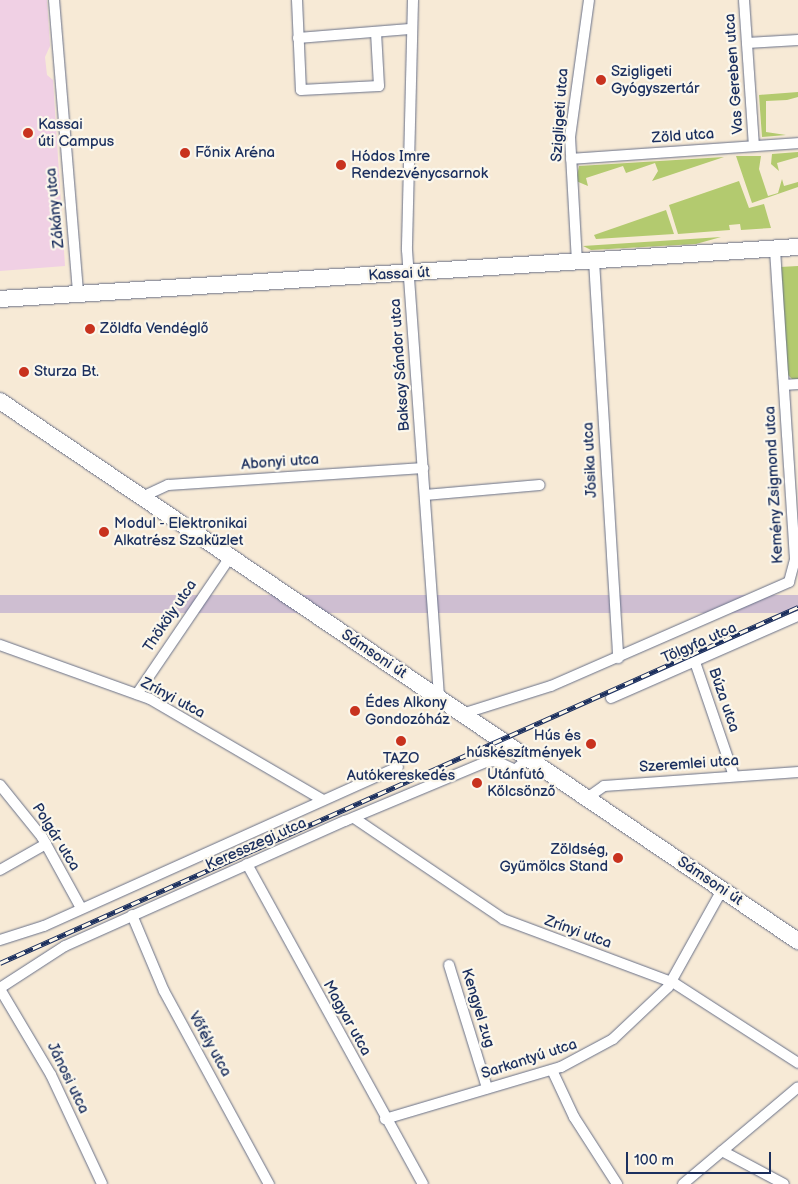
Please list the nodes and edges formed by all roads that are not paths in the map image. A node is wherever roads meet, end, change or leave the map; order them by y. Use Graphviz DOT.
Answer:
graph roads {
  1 [pos="54,0"];
  2 [pos="297,0"];
  3 [pos="413,0"];
  4 [pos="590,0"];
  5 [pos="744,0"];
  6 [pos="410,29"];
  7 [pos="376,32"];
  8 [pos="298,38"];
  9 [pos="798,40"];
  10 [pos="747,43"];
  11 [pos="798,143"];
  12 [pos="754,146"];
  13 [pos="571,160"];
  14 [pos="798,248"];
  15 [pos="775,249"];
  16 [pos="594,261"];
  17 [pos="577,262"];
  18 [pos="409,274"];
  19 [pos="78,294"];
  20 [pos="0,299"];
  21 [pos="798,384"];
  22 [pos="784,385"];
  23 [pos="0,402"];
  24 [pos="423,468"];
  25 [pos="540,485"];
  26 [pos="425,495"];
  27 [pos="142,497"];
  28 [pos="230,556"];
  29 [pos="798,616"];
  30 [pos="0,645"];
  31 [pos="618,658"];
  32 [pos="695,662"];
  33 [pos="137,694"];
  34 [pos="439,698"];
  35 [pos="611,698"];
  36 [pos="462,714"];
  37 [pos="528,758"];
  38 [pos="398,767"];
  39 [pos="798,772"];
  40 [pos="734,776"];
  41 [pos="0,786"];
  42 [pos="587,798"];
  43 [pos="323,800"];
  44 [pos="354,818"];
  45 [pos="46,844"];
  46 [pos="247,864"];
  47 [pos="0,870"];
  48 [pos="722,890"];
  49 [pos="81,908"];
  50 [pos="132,915"];
  51 [pos="0,940"];
  52 [pos="798,941"];
  53 [pos="449,965"];
  54 [pos="671,982"];
  55 [pos="0,988"];
  56 [pos="798,1064"];
  57 [pos="552,1070"];
  58 [pos="798,1087"];
  59 [pos="486,1088"];
  60 [pos="385,1119"];
  61 [pos="722,1152"];
  62 [pos="102,1184"];
  63 [pos="269,1184"];
  64 [pos="423,1184"];
  65 [pos="616,1184"];
  66 [pos="684,1184"];
  67 [pos="784,1184"];
  1 -- 19 [label="street, Zákány utca"];
  2 -- 8 [label="street"];
  3 -- 6 [label="street, Baksay Sándor utca"];
  4 -- 13 [label="street, Szigligeti utca"];
  5 -- 10 [label="street, Vas Gereben utca"];
  6 -- 7 [label="street"];
  6 -- 18 [label="street, Baksay Sándor utca"];
  7 -- 8 [label="street"];
  7 -- 8 [label="street"];
  9 -- 10 [label="street"];
  10 -- 12 [label="street, Vas Gereben utca"];
  11 -- 12 [label="street, Zöld utca"];
  12 -- 13 [label="street, Zöld utca"];
  13 -- 17 [label="street, Szigligeti utca"];
  14 -- 15 [label="main road, Kassai út"];
  15 -- 16 [label="main road, Kassai út"];
  15 -- 22 [label="street, Kemény Zsigmond utca"];
  16 -- 17 [label="main road, Kassai út"];
  16 -- 31 [label="street, Jósika utca"];
  17 -- 18 [label="main road, Kassai út"];
  18 -- 19 [label="main road, Kassai út"];
  18 -- 24 [label="street, Baksay Sándor utca"];
  19 -- 20 [label="main road, Kassai út"];
  21 -- 22 [label="street, Kemény Zsigmond utca"];
  22 -- 31 [label="street, Kemény Zsigmond utca"];
  23 -- 27 [label="main road, Sámsoni út"];
  24 -- 26 [label="street, Baksay Sándor utca"];
  24 -- 27 [label="street, Abonyi utca"];
  25 -- 26 [label="street"];
  26 -- 34 [label="street, Baksay Sándor utca"];
  27 -- 28 [label="main road, Sámsoni út"];
  28 -- 33 [label="street, Thököly utca"];
  28 -- 34 [label="main road, Sámsoni út"];
  29 -- 32 [label="street, Tölgyfa utca"];
  30 -- 33 [label="street, Zrínyi utca"];
  31 -- 36 [label="street"];
  32 -- 35 [label="street, Tölgyfa utca"];
  32 -- 40 [label="street, Búza utca"];
  33 -- 43 [label="street, Zrínyi utca"];
  34 -- 36 [label="main road, Sámsoni út"];
  36 -- 37 [label="main road, Sámsoni út"];
  37 -- 42 [label="main road, Sámsoni út"];
  37 -- 44 [label="street, Keresszegi utca"];
  38 -- 43 [label="street, Keresszegi utca"];
  39 -- 40 [label="street, Szeremlei utca"];
  40 -- 42 [label="street, Szeremlei utca"];
  41 -- 45 [label="street, Polgár utca"];
  42 -- 48 [label="main road, Sámsoni út"];
  43 -- 49 [label="street, Keresszegi utca"];
  44 -- 46 [label="street, Keresszegi utca"];
  44 -- 54 [label="street, Zrínyi utca"];
  45 -- 47 [label="street"];
  45 -- 49 [label="street, Polgár utca"];
  46 -- 50 [label="street, Keresszegi utca"];
  46 -- 60 [label="street, Magyar utca"];
  48 -- 52 [label="main road, Sámsoni út"];
  48 -- 54 [label="street, Sarkantyú utca"];
  49 -- 51 [label="street, Keresszegi utca"];
  50 -- 55 [label="street, Keresszegi utca"];
  50 -- 63 [label="street, Vőfély utca"];
  53 -- 59 [label="street, Kengyel zug"];
  54 -- 56 [label="street, Zrínyi utca"];
  54 -- 57 [label="street, Sarkantyú utca"];
  55 -- 62 [label="street, Jánosi utca"];
  57 -- 59 [label="street, Sarkantyú utca"];
  57 -- 65 [label="street"];
  58 -- 61 [label="street"];
  59 -- 60 [label="street, Sarkantyú utca"];
  60 -- 64 [label="street, Magyar utca"];
  61 -- 66 [label="street"];
  61 -- 67 [label="street"];
}
